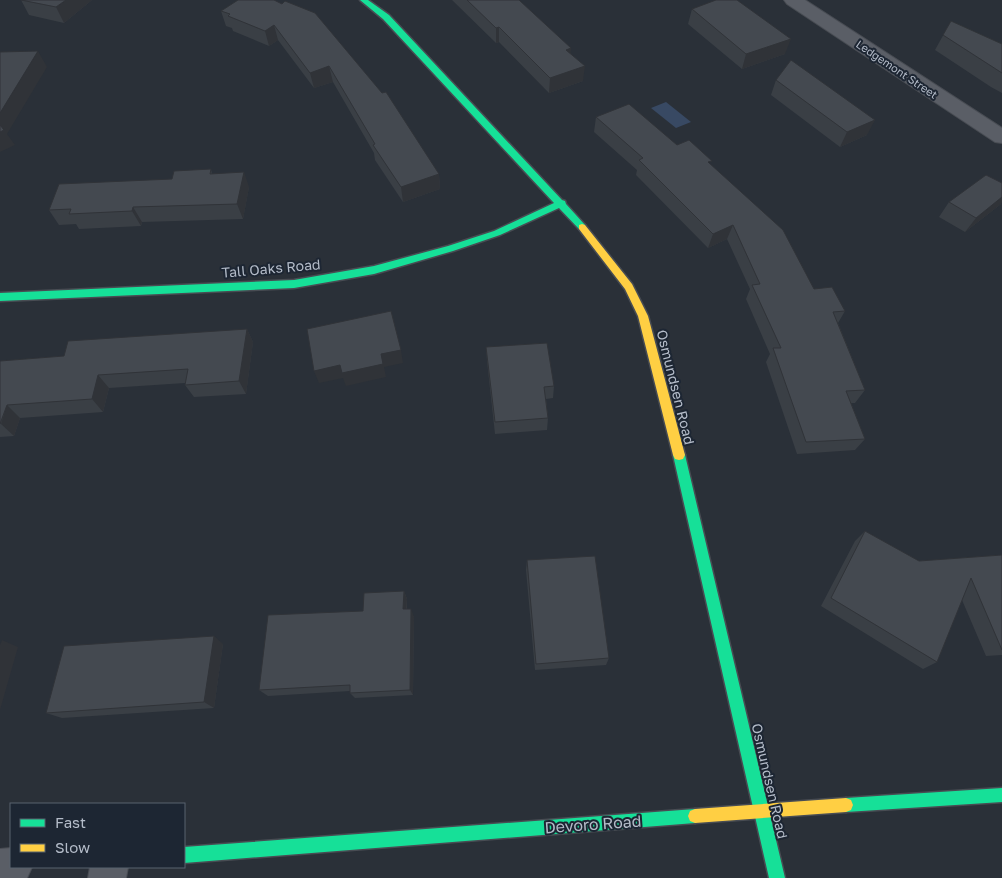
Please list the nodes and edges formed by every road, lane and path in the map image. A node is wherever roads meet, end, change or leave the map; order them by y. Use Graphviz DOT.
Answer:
graph roads {
  1 [pos="364,0"];
  2 [pos="794,0"];
  3 [pos="1002,137"];
  4 [pos="562,203"];
  5 [pos="0,297"];
  6 [pos="1002,795"];
  7 [pos="761,811"];
  8 [pos="185,855"];
  9 [pos="777,878"];
  1 -- 4 [label="street, Osmundsen Road"];
  2 -- 3 [label="street, Ledgemont Street"];
  4 -- 5 [label="street, Tall Oaks Road"];
  4 -- 7 [label="street, Osmundsen Road"];
  6 -- 7 [label="street, Devoro Road"];
  7 -- 8 [label="street, Devoro Road"];
  7 -- 9 [label="street, Osmundsen Road"];
}
